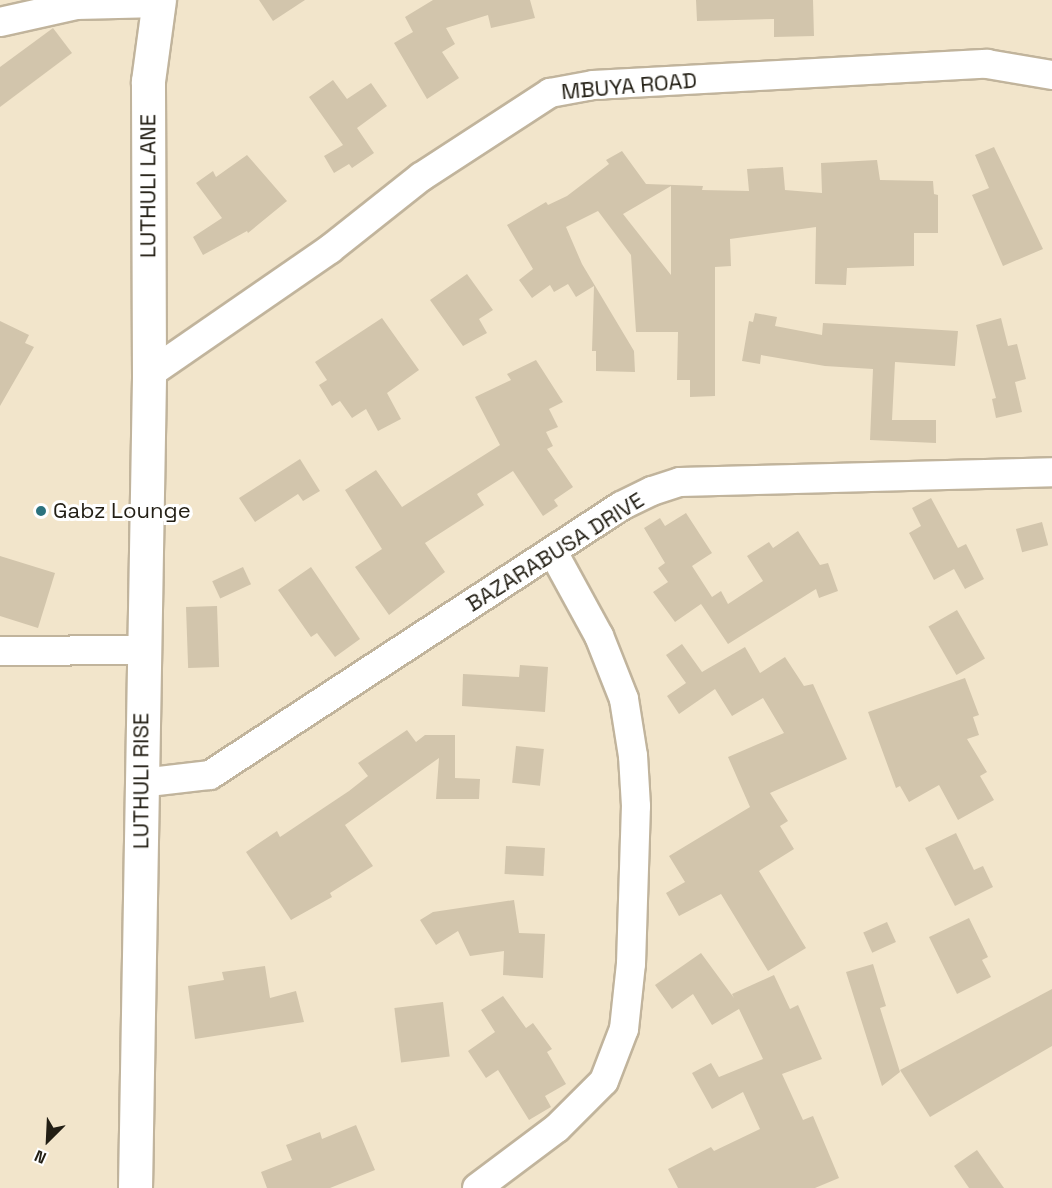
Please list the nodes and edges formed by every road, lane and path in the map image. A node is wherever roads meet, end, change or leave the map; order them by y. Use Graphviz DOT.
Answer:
graph roads {
  1 [pos="159,2"];
  2 [pos="0,22"];
  3 [pos="1052,75"];
  4 [pos="149,374"];
  5 [pos="1052,471"];
  6 [pos="553,552"];
  7 [pos="141,650"];
  8 [pos="0,651"];
  9 [pos="141,783"];
  10 [pos="503,1180"];
  11 [pos="135,1188"];
  12 [pos="477,1188"];
  1 -- 2 [label="street"];
  1 -- 4 [label="street, LUTHULI LANE"];
  3 -- 4 [label="street, MBUYA ROAD"];
  4 -- 7 [label="street, LUTHULI RISE"];
  5 -- 6 [label="street, BAZARABUSA DRIVE"];
  6 -- 9 [label="street, BAZARABUSA DRIVE"];
  6 -- 10 [label="street"];
  7 -- 8 [label="street"];
  7 -- 9 [label="street, LUTHULI RISE"];
  9 -- 11 [label="street, LUTHULI RISE"];
  10 -- 12 [label="street"];
}
